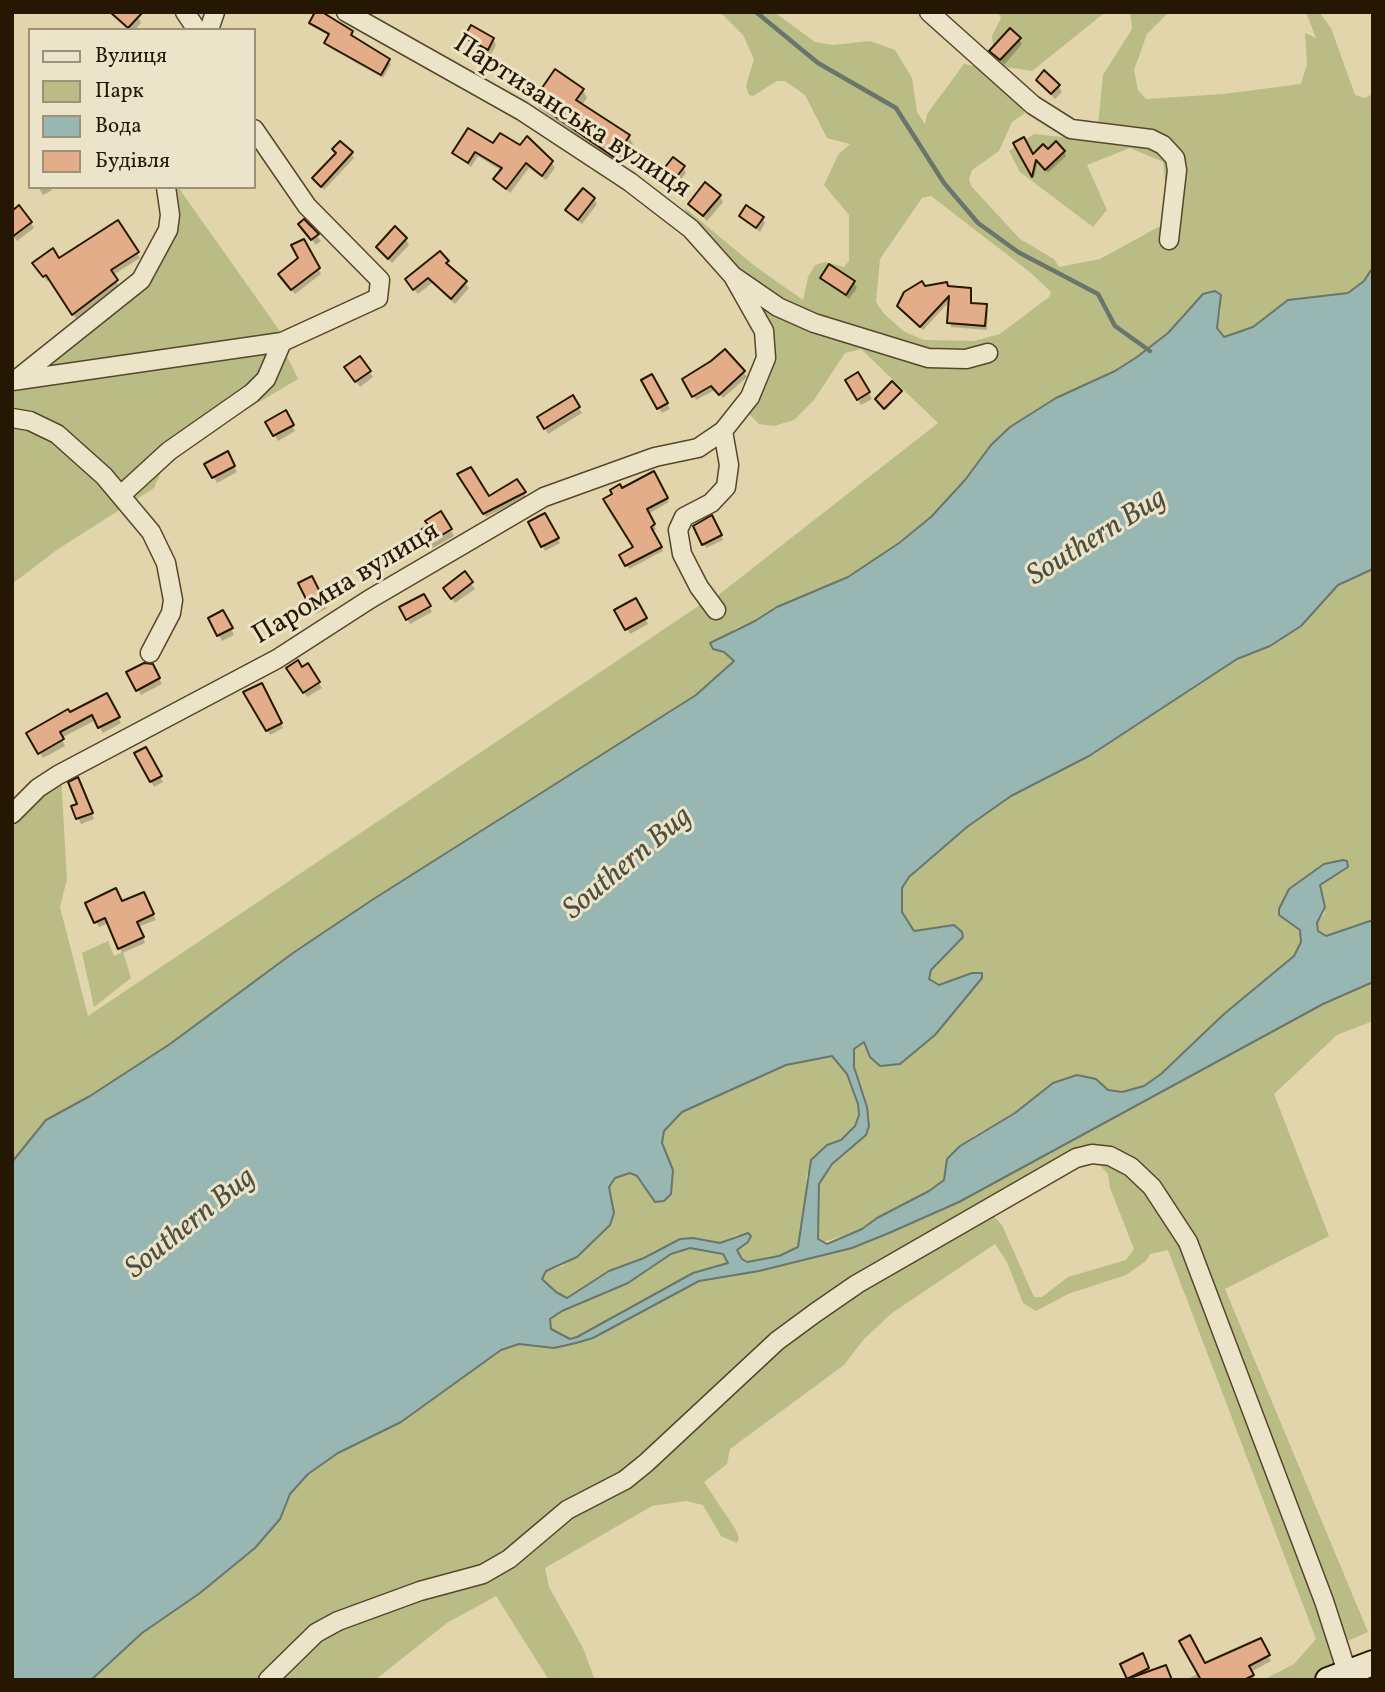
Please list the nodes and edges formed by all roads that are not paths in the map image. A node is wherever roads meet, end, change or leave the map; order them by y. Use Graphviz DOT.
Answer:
graph roads {
  1 [pos="185,12"];
  2 [pos="346,12"];
  3 [pos="929,12"];
  4 [pos="196,28"];
  5 [pos="256,132"];
  6 [pos="166,189"];
  7 [pos="1169,240"];
  8 [pos="733,276"];
  9 [pos="282,342"];
  10 [pos="988,353"];
  11 [pos="13,380"];
  12 [pos="12,418"];
  13 [pos="723,431"];
  14 [pos="121,495"];
  15 [pos="716,610"];
  16 [pos="150,653"];
  17 [pos="12,814"];
  18 [pos="1373,1663"];
  19 [pos="1337,1676"];
  20 [pos="268,1680"];
  1 -- 4 [label="street"];
  2 -- 8 [label="street, Партизанська вулиця"];
  3 -- 7 [label="street"];
  5 -- 9 [label="street"];
  6 -- 11 [label="street"];
  8 -- 10 [label="street, Партизанська вулиця"];
  8 -- 13 [label="street, Паромна вулиця"];
  9 -- 11 [label="street"];
  9 -- 14 [label="street"];
  12 -- 14 [label="street"];
  13 -- 15 [label="street"];
  13 -- 17 [label="street, Паромна вулиця"];
  14 -- 16 [label="street"];
  18 -- 19 [label="street"];
  19 -- 20 [label="street"];
}
